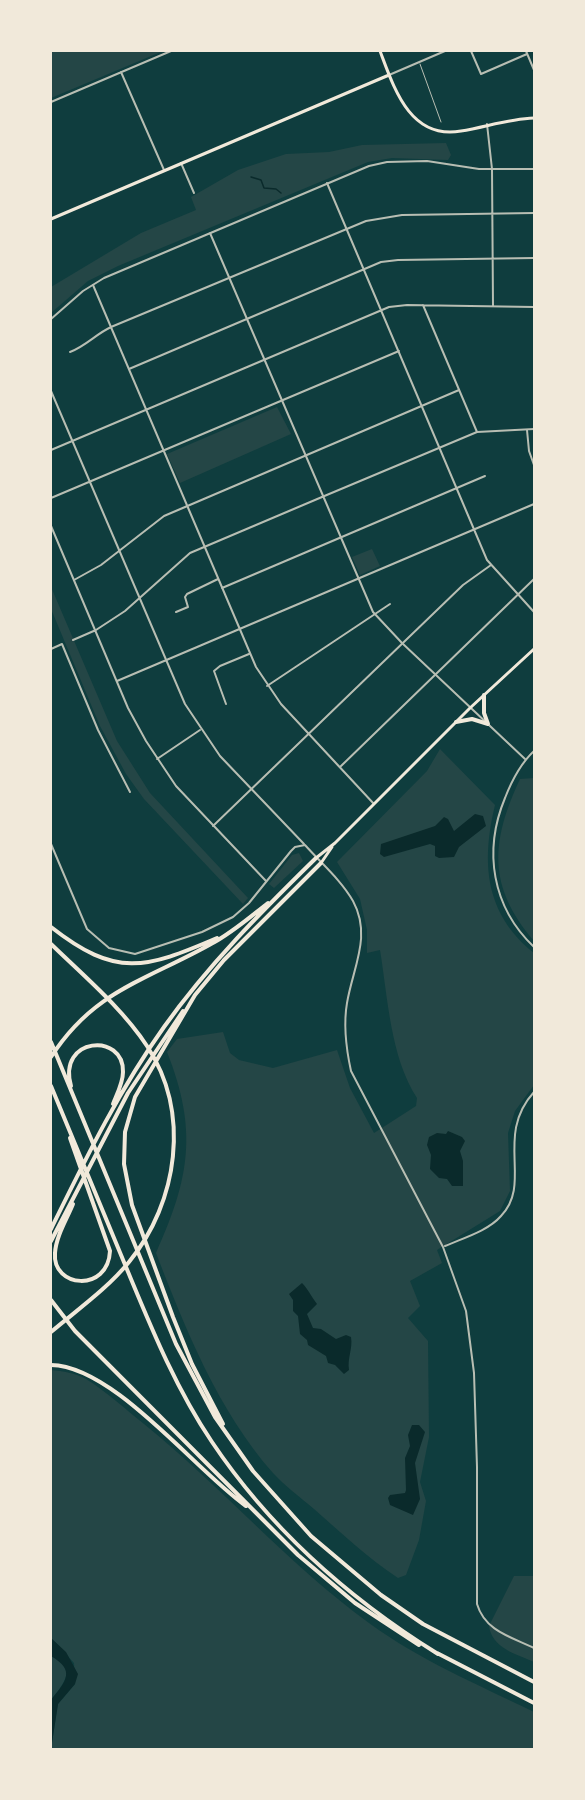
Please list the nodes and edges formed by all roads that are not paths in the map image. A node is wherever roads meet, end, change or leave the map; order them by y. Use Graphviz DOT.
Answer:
graph roads {
  1 [pos="171,51"];
  2 [pos="380,51"];
  3 [pos="445,51"];
  4 [pos="471,51"];
  5 [pos="527,53"];
  6 [pos="419,62"];
  7 [pos="534,70"];
  8 [pos="121,72"];
  9 [pos="389,75"];
  10 [pos="51,102"];
  11 [pos="534,118"];
  12 [pos="441,122"];
  13 [pos="487,124"];
  14 [pos="181,163"];
  15 [pos="492,169"];
  16 [pos="534,169"];
  17 [pos="164,170"];
  18 [pos="327,183"];
  19 [pos="194,193"];
  20 [pos="534,213"];
  21 [pos="492,214"];
  22 [pos="51,219"];
  23 [pos="347,227"];
  24 [pos="210,233"];
  25 [pos="534,258"];
  26 [pos="492,259"];
  27 [pos="364,269"];
  28 [pos="229,277"];
  29 [pos="93,284"];
  30 [pos="423,305"];
  31 [pos="493,306"];
  32 [pos="534,307"];
  33 [pos="382,310"];
  34 [pos="247,318"];
  35 [pos="51,319"];
  36 [pos="111,327"];
  37 [pos="399,351"];
  38 [pos="70,352"];
  39 [pos="265,360"];
  40 [pos="129,369"];
  41 [pos="459,390"];
  42 [pos="51,391"];
  43 [pos="53,400"];
  44 [pos="282,400"];
  45 [pos="422,405"];
  46 [pos="146,409"];
  47 [pos="527,429"];
  48 [pos="534,429"];
  49 [pos="477,432"];
  50 [pos="72,441"];
  51 [pos="440,447"];
  52 [pos="51,450"];
  53 [pos="163,450"];
  54 [pos="304,455"];
  55 [pos="534,465"];
  56 [pos="485,476"];
  57 [pos="90,482"];
  58 [pos="457,488"];
  59 [pos="322,497"];
  60 [pos="51,498"];
  61 [pos="534,504"];
  62 [pos="187,505"];
  63 [pos="51,526"];
  64 [pos="475,529"];
  65 [pos="340,538"];
  66 [pos="204,547"];
  67 [pos="119,550"];
  68 [pos="490,565"];
  69 [pos="218,579"];
  70 [pos="357,579"];
  71 [pos="534,579"];
  72 [pos="74,580"];
  73 [pos="222,588"];
  74 [pos="517,595"];
  75 [pos="139,598"];
  76 [pos="390,604"];
  77 [pos="177,612"];
  78 [pos="534,612"];
  79 [pos="375,614"];
  80 [pos="239,629"];
  81 [pos="96,630"];
  82 [pos="73,640"];
  83 [pos="402,644"];
  84 [pos="51,649"];
  85 [pos="534,649"];
  86 [pos="249,654"];
  87 [pos="165,660"];
  88 [pos="435,675"];
  89 [pos="117,681"];
  90 [pos="267,686"];
  91 [pos="484,695"];
  92 [pos="226,704"];
  93 [pos="470,708"];
  94 [pos="456,722"];
  95 [pos="488,724"];
  96 [pos="201,730"];
  97 [pos="308,735"];
  98 [pos="534,751"];
  99 [pos="157,759"];
  100 [pos="525,759"];
  101 [pos="340,767"];
  102 [pos="251,790"];
  103 [pos="130,792"];
  104 [pos="374,804"];
  105 [pos="213,826"];
  106 [pos="335,843"];
  107 [pos="51,844"];
  108 [pos="305,845"];
  109 [pos="316,858"];
  110 [pos="321,863"];
  111 [pos="266,881"];
  112 [pos="280,894"];
  113 [pos="51,927"];
  114 [pos="229,933"];
  115 [pos="51,944"];
  116 [pos="534,947"];
  117 [pos="195,995"];
  118 [pos="51,1042"];
  119 [pos="51,1057"];
  120 [pos="51,1086"];
  121 [pos="534,1092"];
  122 [pos="79,1109"];
  123 [pos="64,1117"];
  124 [pos="105,1122"];
  125 [pos="78,1190"];
  126 [pos="51,1229"];
  127 [pos="51,1241"];
  128 [pos="443,1247"];
  129 [pos="51,1300"];
  130 [pos="51,1332"];
  131 [pos="51,1365"];
  132 [pos="235,1446"];
  133 [pos="255,1513"];
  134 [pos="534,1648"];
  135 [pos="438,1654"];
  136 [pos="534,1682"];
  137 [pos="534,1702"];
  1 -- 8 [label="street"];
  2 -- 9 [label="main road"];
  3 -- 6 [label="street"];
  4 -- 5 [label="street"];
  5 -- 7 [label="street"];
  6 -- 9 [label="street"];
  6 -- 12 [label="lane"];
  8 -- 10 [label="street"];
  8 -- 17 [label="street"];
  9 -- 13 [label="main road"];
  9 -- 14 [label="main road"];
  11 -- 13 [label="main road"];
  13 -- 15 [label="street"];
  14 -- 17 [label="main road"];
  14 -- 19 [label="street"];
  15 -- 16 [label="street"];
  15 -- 18 [label="street"];
  15 -- 21 [label="street"];
  17 -- 22 [label="main road"];
  18 -- 23 [label="street"];
  18 -- 24 [label="street"];
  20 -- 21 [label="street"];
  21 -- 23 [label="street"];
  21 -- 26 [label="street"];
  23 -- 27 [label="street"];
  23 -- 28 [label="street"];
  24 -- 28 [label="street"];
  24 -- 29 [label="street"];
  25 -- 26 [label="street"];
  26 -- 27 [label="street"];
  26 -- 31 [label="street"];
  27 -- 33 [label="street"];
  27 -- 34 [label="street"];
  28 -- 34 [label="street"];
  28 -- 36 [label="street"];
  29 -- 35 [label="street"];
  29 -- 36 [label="street"];
  30 -- 31 [label="street"];
  30 -- 33 [label="street"];
  30 -- 41 [label="street"];
  31 -- 32 [label="street"];
  33 -- 37 [label="street"];
  33 -- 39 [label="street"];
  34 -- 39 [label="street"];
  34 -- 40 [label="street"];
  36 -- 38 [label="street"];
  36 -- 40 [label="street"];
  37 -- 44 [label="street"];
  37 -- 45 [label="street"];
  39 -- 44 [label="street"];
  39 -- 46 [label="street"];
  40 -- 46 [label="street"];
  41 -- 45 [label="street"];
  41 -- 49 [label="street"];
  42 -- 43 [label="street"];
  43 -- 50 [label="street"];
  44 -- 53 [label="street"];
  44 -- 54 [label="street"];
  45 -- 51 [label="street"];
  45 -- 54 [label="street"];
  46 -- 50 [label="street"];
  46 -- 53 [label="street"];
  47 -- 48 [label="street"];
  47 -- 49 [label="street"];
  47 -- 55 [label="street"];
  49 -- 51 [label="street"];
  50 -- 52 [label="street"];
  50 -- 57 [label="street"];
  51 -- 58 [label="street"];
  51 -- 59 [label="street"];
  53 -- 57 [label="street"];
  53 -- 62 [label="street"];
  54 -- 59 [label="street"];
  54 -- 62 [label="street"];
  56 -- 58 [label="street"];
  57 -- 60 [label="street"];
  57 -- 67 [label="street"];
  58 -- 64 [label="street"];
  58 -- 65 [label="street"];
  59 -- 65 [label="street"];
  59 -- 66 [label="street"];
  61 -- 64 [label="street"];
  62 -- 66 [label="street"];
  62 -- 67 [label="street"];
  63 -- 72 [label="street"];
  64 -- 68 [label="street"];
  64 -- 70 [label="street"];
  65 -- 70 [label="street"];
  65 -- 73 [label="street"];
  66 -- 69 [label="street"];
  66 -- 75 [label="street"];
  67 -- 72 [label="street"];
  67 -- 75 [label="street"];
  68 -- 74 [label="street"];
  68 -- 83 [label="street"];
  69 -- 73 [label="street"];
  69 -- 77 [label="street"];
  70 -- 79 [label="street"];
  70 -- 80 [label="street"];
  71 -- 74 [label="street"];
  72 -- 81 [label="street"];
  73 -- 80 [label="street"];
  74 -- 78 [label="street"];
  74 -- 88 [label="street"];
  75 -- 81 [label="street"];
  75 -- 87 [label="street"];
  76 -- 79 [label="street"];
  79 -- 83 [label="street"];
  79 -- 90 [label="street"];
  80 -- 86 [label="street"];
  80 -- 87 [label="street"];
  81 -- 82 [label="street"];
  81 -- 89 [label="street"];
  83 -- 88 [label="street"];
  83 -- 97 [label="street"];
  84 -- 103 [label="street"];
  85 -- 91 [label="main road"];
  86 -- 90 [label="street"];
  86 -- 92 [label="street"];
  87 -- 89 [label="street"];
  87 -- 96 [label="street"];
  88 -- 93 [label="street"];
  88 -- 101 [label="street"];
  89 -- 99 [label="street"];
  90 -- 97 [label="street"];
  91 -- 93 [label="main road"];
  91 -- 95 [label="highway"];
  93 -- 94 [label="main road"];
  93 -- 95 [label="street"];
  94 -- 95 [label="highway"];
  94 -- 104 [label="main road"];
  95 -- 100 [label="street"];
  96 -- 99 [label="street"];
  96 -- 102 [label="street"];
  97 -- 101 [label="street"];
  97 -- 102 [label="street"];
  98 -- 100 [label="street"];
  99 -- 105 [label="street"];
  100 -- 116 [label="street"];
  101 -- 104 [label="street"];
  102 -- 105 [label="street"];
  102 -- 108 [label="street"];
  104 -- 106 [label="main road"];
  105 -- 111 [label="street"];
  106 -- 109 [label="main road"];
  106 -- 110 [label="main road"];
  107 -- 111 [label="street"];
  108 -- 109 [label="street"];
  108 -- 111 [label="street"];
  109 -- 110 [label="street"];
  109 -- 112 [label="highway"];
  110 -- 117 [label="highway"];
  110 -- 128 [label="street"];
  112 -- 114 [label="highway"];
  112 -- 124 [label="highway"];
  113 -- 114 [label="highway"];
  114 -- 119 [label="highway"];
  115 -- 130 [label="highway"];
  117 -- 125 [label="highway"];
  117 -- 132 [label="highway"];
  118 -- 122 [label="highway"];
  120 -- 123 [label="highway"];
  121 -- 128 [label="street"];
  122 -- 124 [label="highway"];
  122 -- 132 [label="highway"];
  123 -- 125 [label="highway"];
  123 -- 135 [label="highway"];
  124 -- 126 [label="highway"];
  125 -- 127 [label="highway"];
  128 -- 134 [label="street"];
  129 -- 133 [label="highway"];
  131 -- 133 [label="highway"];
  132 -- 136 [label="highway"];
  133 -- 135 [label="highway"];
  135 -- 137 [label="highway"];
}
